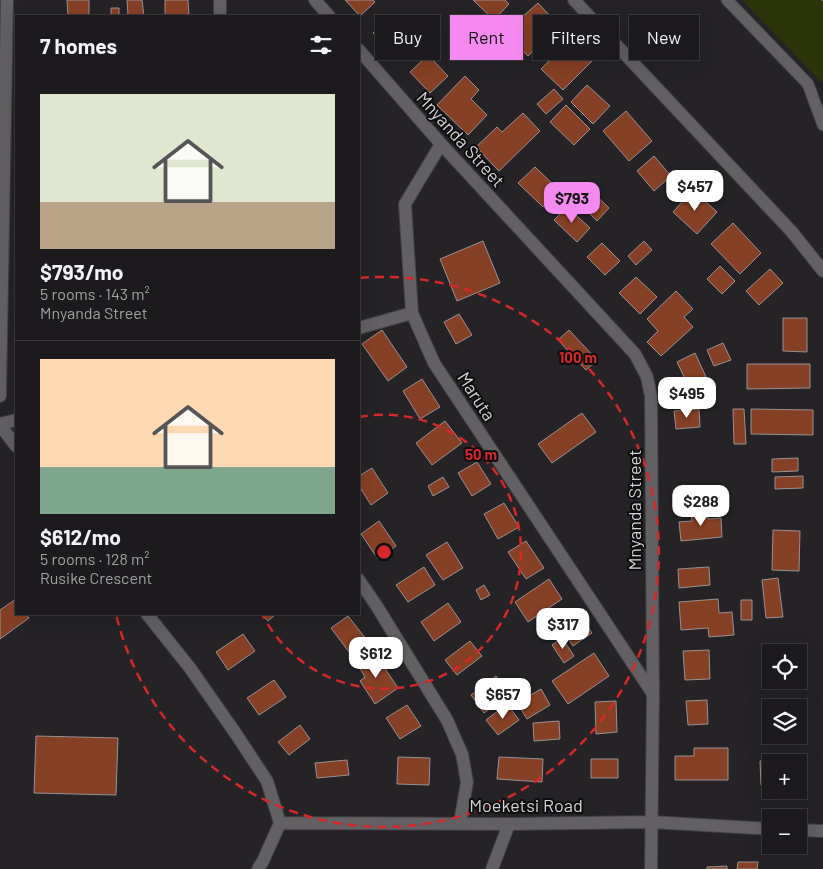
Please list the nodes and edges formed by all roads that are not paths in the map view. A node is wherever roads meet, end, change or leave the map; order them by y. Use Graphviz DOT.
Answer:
graph roads {
  1 [pos="7,0"];
  2 [pos="220,0"];
  3 [pos="315,0"];
  4 [pos="574,0"];
  5 [pos="727,0"];
  6 [pos="220,15"];
  7 [pos="328,15"];
  8 [pos="360,51"];
  9 [pos="823,125"];
  10 [pos="440,144"];
  11 [pos="823,271"];
  12 [pos="412,314"];
  13 [pos="360,328"];
  14 [pos="0,396"];
  15 [pos="15,420"];
  16 [pos="0,425"];
  17 [pos="15,445"];
  18 [pos="360,581"];
  19 [pos="148,615"];
  20 [pos="653,694"];
  21 [pos="651,822"];
  22 [pos="280,823"];
  23 [pos="460,823"];
  24 [pos="508,824"];
  25 [pos="762,828"];
  26 [pos="807,831"];
  27 [pos="823,832"];
  28 [pos="258,869"];
  29 [pos="492,869"];
  30 [pos="651,869"];
  1 -- 14 [label="street"];
  2 -- 6 [label="street"];
  3 -- 7 [label="street"];
  4 -- 11 [label="street"];
  5 -- 9 [label="lane"];
  8 -- 10 [label="street, Mnyanda Street"];
  10 -- 12 [label="street, Maruta"];
  10 -- 20 [label="street, Mnyanda Street"];
  12 -- 13 [label="street"];
  12 -- 20 [label="street, Maruta"];
  15 -- 16 [label="street"];
  16 -- 17 [label="street"];
  18 -- 23 [label="street"];
  19 -- 22 [label="street"];
  20 -- 21 [label="street, Mnyanda Street"];
  21 -- 24 [label="street, Moeketsi Road"];
  21 -- 25 [label="street, Moeketsi Road"];
  21 -- 30 [label="street, Mnyanda Street"];
  22 -- 23 [label="street, Moeketsi Road"];
  22 -- 28 [label="street"];
  23 -- 24 [label="street, Moeketsi Road"];
  24 -- 29 [label="street"];
  26 -- 27 [label="street"];
}
